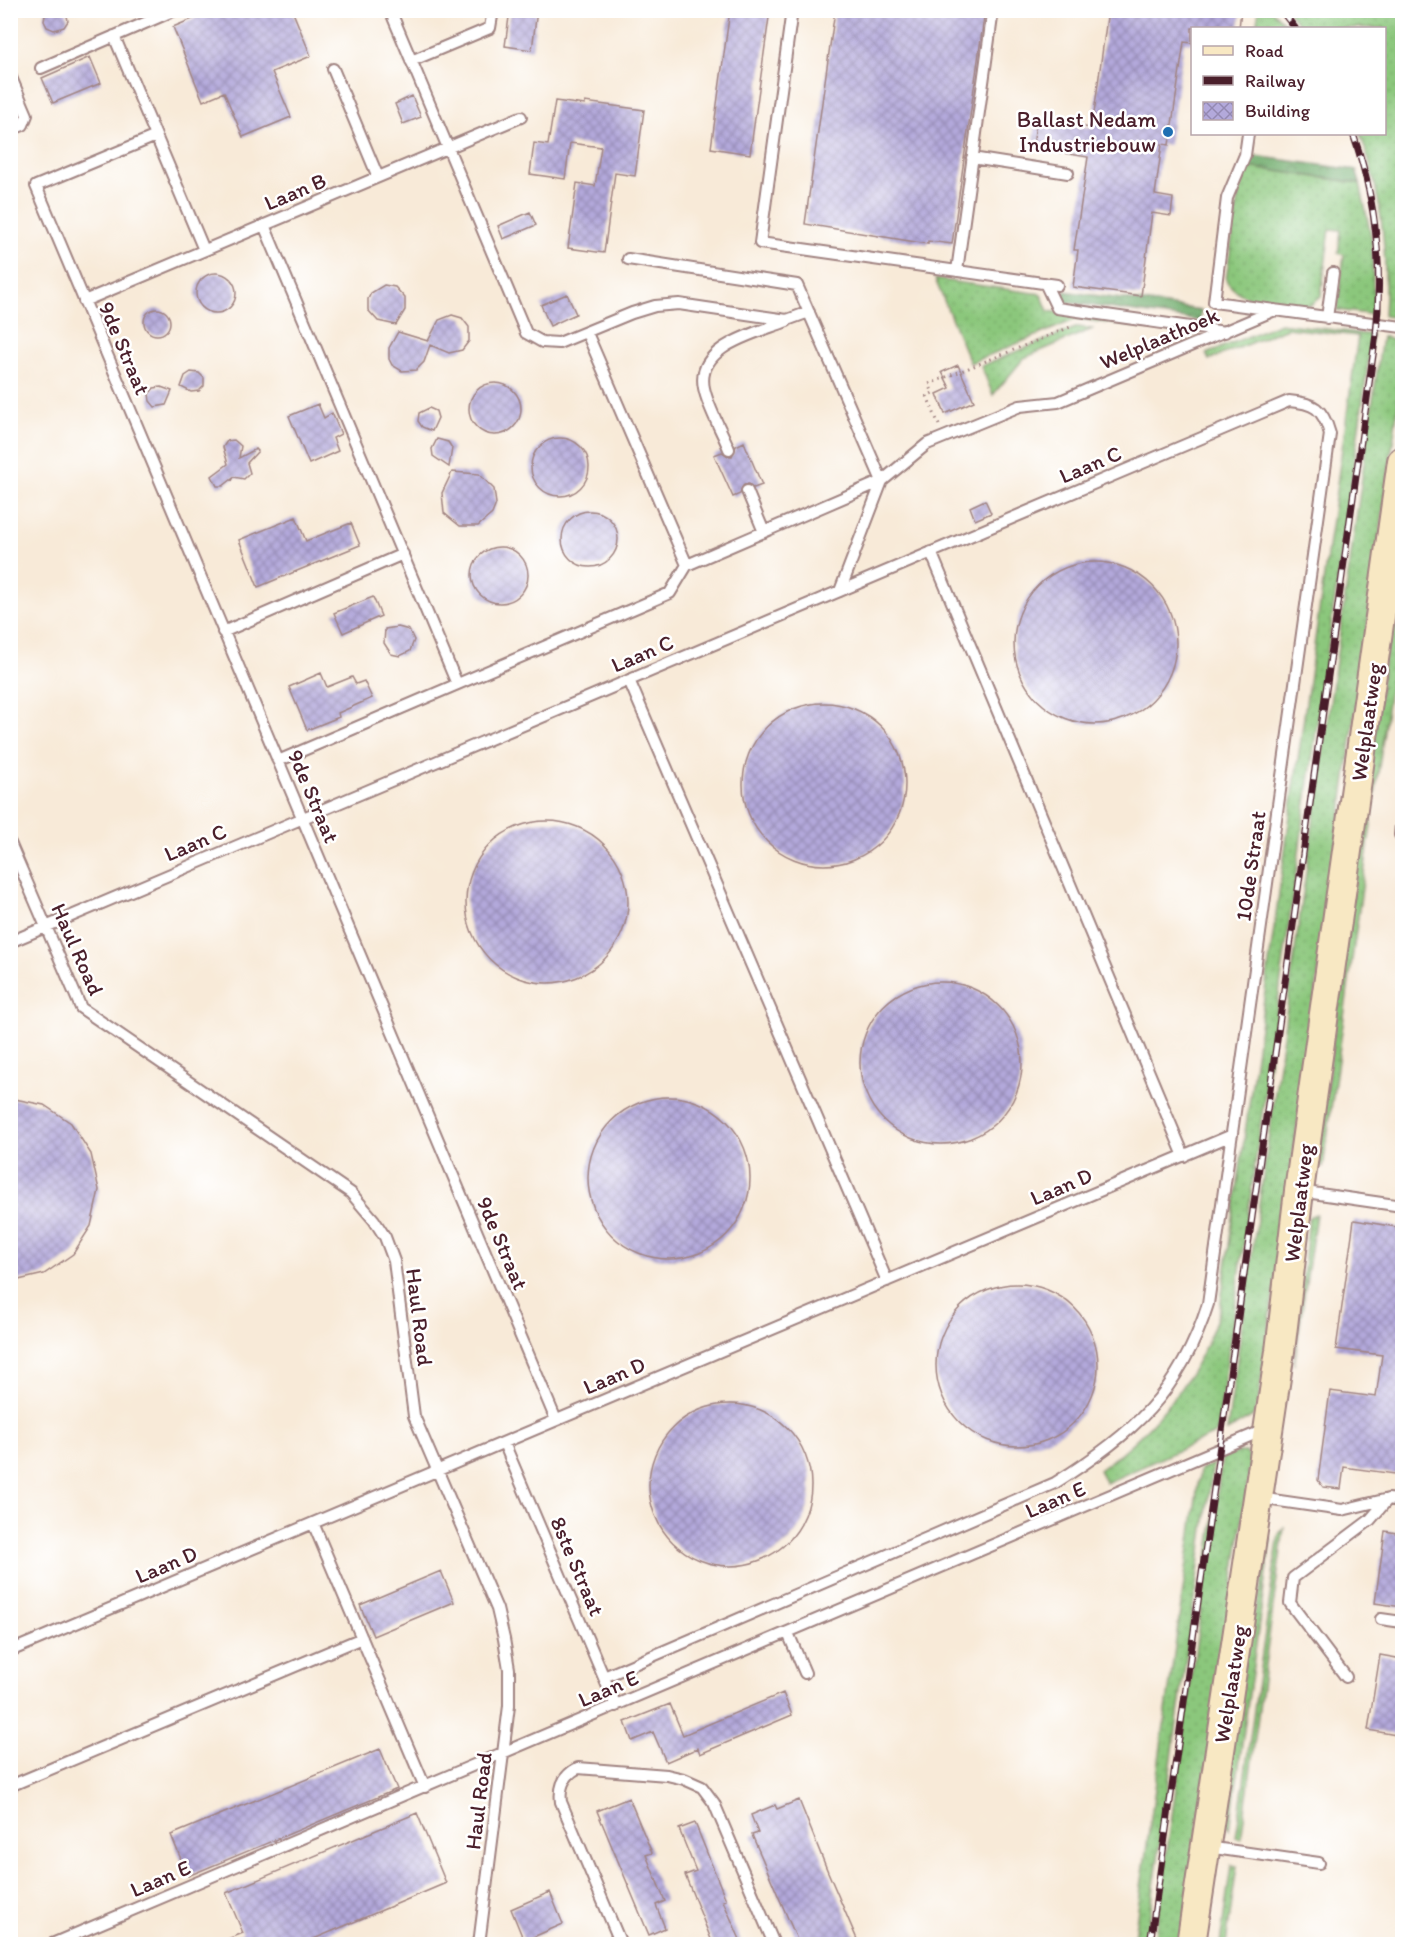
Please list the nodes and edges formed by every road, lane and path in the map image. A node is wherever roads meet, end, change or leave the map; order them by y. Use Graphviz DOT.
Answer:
graph roads {
  1 [pos="175,10"];
  2 [pos="390,10"];
  3 [pos="493,10"];
  4 [pos="792,10"];
  5 [pos="993,10"];
  6 [pos="114,36"];
  7 [pos="411,61"];
  8 [pos="41,68"];
  9 [pos="333,69"];
  10 [pos="10,75"];
  11 [pos="521,117"];
  12 [pos="10,130"];
  13 [pos="1248,135"];
  14 [pos="156,136"];
  15 [pos="448,148"];
  16 [pos="972,158"];
  17 [pos="1068,173"];
  18 [pos="378,177"];
  19 [pos="264,225"];
  20 [pos="204,250"];
  21 [pos="628,259"];
  22 [pos="957,271"];
  23 [pos="1333,273"];
  24 [pos="1045,283"];
  25 [pos="1057,285"];
  26 [pos="84,301"];
  27 [pos="1275,310"];
  28 [pos="809,312"];
  29 [pos="1327,318"];
  30 [pos="787,321"];
  31 [pos="1078,323"];
  32 [pos="1402,327"];
  33 [pos="1225,332"];
  34 [pos="587,333"];
  35 [pos="1330,434"];
  36 [pos="944,438"];
  37 [pos="729,448"];
  38 [pos="1402,461"];
  39 [pos="882,481"];
  40 [pos="747,491"];
  41 [pos="764,532"];
  42 [pos="931,552"];
  43 [pos="402,554"];
  44 [pos="687,566"];
  45 [pos="840,591"];
  46 [pos="224,632"];
  47 [pos="629,680"];
  48 [pos="457,684"];
  49 [pos="278,761"];
  50 [pos="1402,814"];
  51 [pos="302,818"];
  52 [pos="1402,836"];
  53 [pos="10,843"];
  54 [pos="46,926"];
  55 [pos="10,942"];
  56 [pos="1232,1136"];
  57 [pos="1184,1156"];
  58 [pos="1299,1191"];
  59 [pos="1402,1206"];
  60 [pos="887,1281"];
  61 [pos="556,1420"];
  62 [pos="1268,1428"];
  63 [pos="504,1443"];
  64 [pos="436,1468"];
  65 [pos="1258,1498"];
  66 [pos="1388,1499"];
  67 [pos="1402,1501"];
  68 [pos="314,1523"];
  69 [pos="1381,1619"];
  70 [pos="1402,1622"];
  71 [pos="788,1633"];
  72 [pos="362,1638"];
  73 [pos="10,1651"];
  74 [pos="805,1673"];
  75 [pos="604,1677"];
  76 [pos="1346,1677"];
  77 [pos="616,1706"];
  78 [pos="504,1754"];
  79 [pos="10,1786"];
  80 [pos="425,1787"];
  81 [pos="1205,1846"];
  82 [pos="1319,1863"];
  83 [pos="52,1944"];
  84 [pos="479,1944"];
  85 [pos="621,1944"];
  86 [pos="774,1944"];
  87 [pos="1191,1944"];
  1 -- 6 [label="lane"];
  2 -- 7 [label="lane"];
  3 -- 7 [label="lane"];
  4 -- 22 [label="lane"];
  5 -- 16 [label="lane"];
  6 -- 8 [label="lane"];
  6 -- 14 [label="lane"];
  7 -- 15 [label="lane"];
  9 -- 18 [label="lane"];
  10 -- 12 [label="lane"];
  11 -- 15 [label="lane, Laan B"];
  13 -- 27 [label="lane, Welplaathoek"];
  14 -- 20 [label="lane"];
  14 -- 26 [label="lane, 9de Straat"];
  15 -- 18 [label="lane, Laan B"];
  15 -- 34 [label="lane"];
  16 -- 17 [label="lane"];
  16 -- 22 [label="lane"];
  18 -- 19 [label="lane, Laan B"];
  19 -- 20 [label="lane, Laan B"];
  19 -- 43 [label="lane"];
  20 -- 26 [label="lane, Laan B"];
  21 -- 28 [label="lane"];
  22 -- 24 [label="lane"];
  23 -- 29 [label="lane"];
  24 -- 25 [label="lane"];
  24 -- 33 [label="lane"];
  26 -- 46 [label="lane, 9de Straat"];
  27 -- 29 [label="lane, Welplaathoek"];
  27 -- 33 [label="lane, Welplaathoek"];
  28 -- 30 [label="lane"];
  28 -- 39 [label="lane"];
  29 -- 32 [label="lane, Welplaathoek"];
  30 -- 34 [label="lane"];
  30 -- 37 [label="lane"];
  31 -- 36 [label="path"];
  33 -- 36 [label="lane, Welplaathoek"];
  34 -- 44 [label="lane"];
  35 -- 42 [label="lane, Laan C"];
  35 -- 56 [label="lane, 10de Straat"];
  36 -- 39 [label="lane, Welplaathoek"];
  38 -- 58 [label="street, Welplaatweg"];
  39 -- 41 [label="lane"];
  39 -- 45 [label="lane"];
  40 -- 41 [label="lane"];
  41 -- 44 [label="lane"];
  42 -- 45 [label="lane, Laan C"];
  42 -- 57 [label="lane"];
  43 -- 46 [label="lane"];
  43 -- 48 [label="lane"];
  44 -- 48 [label="lane"];
  45 -- 47 [label="lane, Laan C"];
  46 -- 49 [label="lane, 9de Straat"];
  47 -- 51 [label="lane, Laan C"];
  47 -- 60 [label="lane"];
  48 -- 49 [label="lane"];
  49 -- 51 [label="lane, 9de Straat"];
  50 -- 52 [label="lane"];
  51 -- 54 [label="lane, Laan C"];
  51 -- 61 [label="lane, 9de Straat"];
  53 -- 54 [label="lane, Haul Road"];
  54 -- 55 [label="lane, Laan C"];
  54 -- 64 [label="lane, Haul Road"];
  56 -- 57 [label="lane, Laan D"];
  56 -- 75 [label="lane, 10de Straat"];
  57 -- 60 [label="lane, Laan D"];
  58 -- 59 [label="lane"];
  58 -- 62 [label="street, Welplaatweg"];
  60 -- 61 [label="lane, Laan D"];
  61 -- 63 [label="lane, Laan D"];
  62 -- 65 [label="street, Welplaatweg"];
  62 -- 71 [label="lane, Laan E"];
  63 -- 64 [label="lane, Laan D"];
  63 -- 75 [label="lane, 8ste Straat"];
  64 -- 68 [label="lane, Laan D"];
  64 -- 78 [label="lane, Haul Road"];
  65 -- 66 [label="lane"];
  65 -- 81 [label="street, Welplaatweg"];
  66 -- 67 [label="lane"];
  66 -- 76 [label="lane"];
  68 -- 72 [label="lane"];
  68 -- 73 [label="lane, Laan D"];
  69 -- 70 [label="lane"];
  71 -- 74 [label="lane"];
  71 -- 77 [label="lane, Laan E"];
  72 -- 79 [label="lane"];
  72 -- 80 [label="lane"];
  75 -- 77 [label="lane, 8ste Straat"];
  77 -- 78 [label="lane, Laan E"];
  78 -- 80 [label="lane, Laan E"];
  78 -- 84 [label="lane, Haul Road"];
  80 -- 83 [label="lane, Laan E"];
  81 -- 82 [label="lane"];
  81 -- 87 [label="street, Welplaatweg"];
  85 -- 86 [label="lane"];
}
